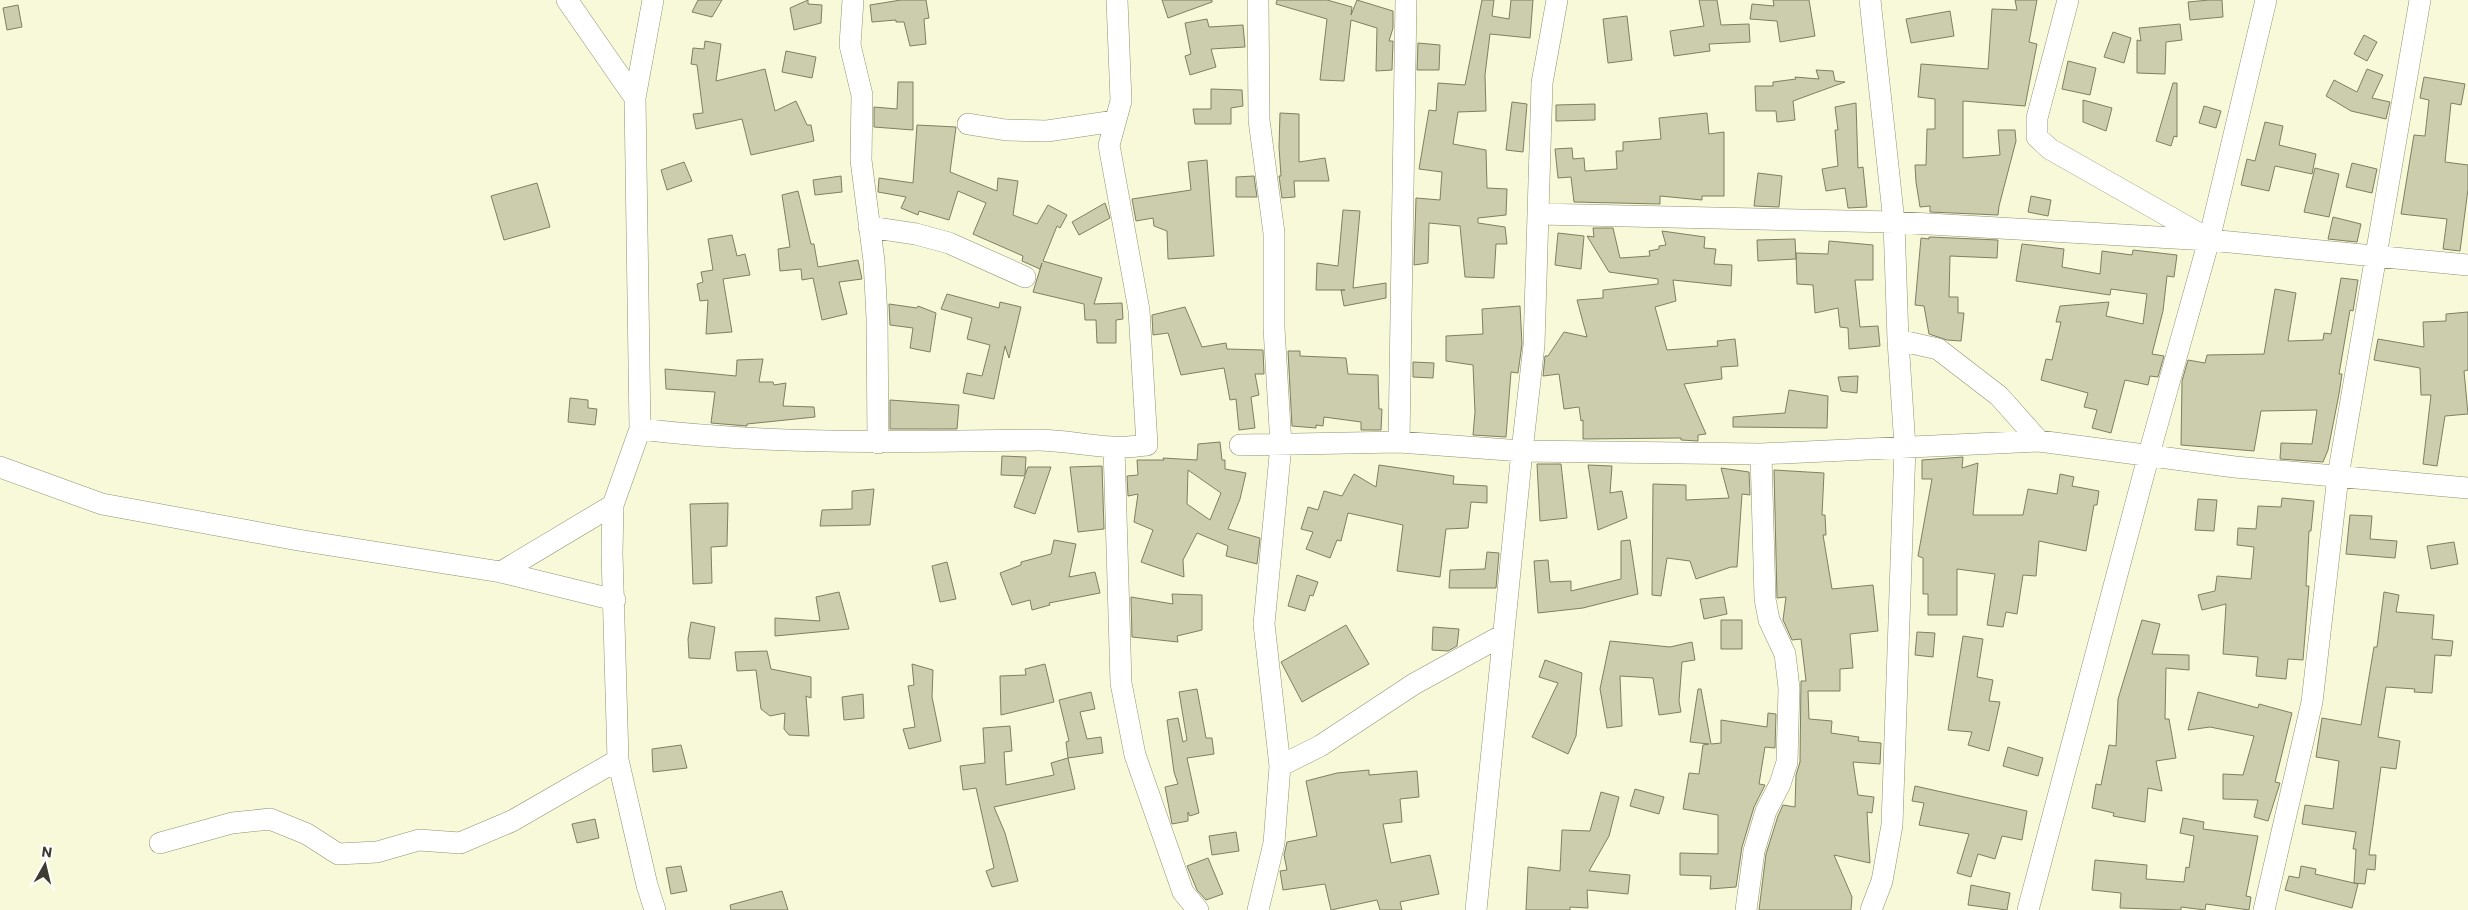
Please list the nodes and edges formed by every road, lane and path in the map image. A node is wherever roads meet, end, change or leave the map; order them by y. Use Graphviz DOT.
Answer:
graph roads {
  1 [pos="567,0"];
  2 [pos="653,0"];
  3 [pos="853,0"];
  4 [pos="1117,0"];
  5 [pos="1258,0"];
  6 [pos="1406,0"];
  7 [pos="1557,0"];
  8 [pos="1870,0"];
  9 [pos="2068,0"];
  10 [pos="2266,0"];
  11 [pos="2420,0"];
  12 [pos="634,98"];
  13 [pos="1116,121"];
  14 [pos="968,124"];
  15 [pos="1538,214"];
  16 [pos="1894,222"];
  17 [pos="869,227"];
  18 [pos="2209,240"];
  19 [pos="2377,256"];
  20 [pos="2468,266"];
  21 [pos="1025,277"];
  22 [pos="1898,340"];
  23 [pos="640,429"];
  24 [pos="2039,441"];
  25 [pos="1399,442"];
  26 [pos="878,443"];
  27 [pos="1240,445"];
  28 [pos="1281,445"];
  29 [pos="1114,447"];
  30 [pos="1905,447"];
  31 [pos="1522,451"];
  32 [pos="1761,454"];
  33 [pos="2149,454"];
  34 [pos="0,467"];
  35 [pos="2338,476"];
  36 [pos="2468,488"];
  37 [pos="613,505"];
  38 [pos="501,572"];
  39 [pos="615,600"];
  40 [pos="1504,634"];
  41 [pos="618,760"];
  42 [pos="1280,766"];
  43 [pos="160,843"];
  44 [pos="656,910"];
  45 [pos="1198,910"];
  46 [pos="1258,910"];
  47 [pos="1476,910"];
  48 [pos="1746,910"];
  49 [pos="1871,910"];
  50 [pos="2028,910"];
  51 [pos="2264,910"];
  1 -- 12 [label="street"];
  2 -- 12 [label="street"];
  3 -- 17 [label="street"];
  4 -- 13 [label="street"];
  5 -- 28 [label="street"];
  6 -- 25 [label="street"];
  7 -- 15 [label="street"];
  8 -- 16 [label="street"];
  9 -- 18 [label="street"];
  10 -- 18 [label="street"];
  11 -- 19 [label="street"];
  12 -- 23 [label="street"];
  13 -- 14 [label="street"];
  13 -- 29 [label="street"];
  15 -- 16 [label="street"];
  15 -- 31 [label="street"];
  16 -- 18 [label="street"];
  16 -- 22 [label="street"];
  17 -- 21 [label="street"];
  17 -- 26 [label="street"];
  18 -- 19 [label="street"];
  18 -- 33 [label="street"];
  19 -- 20 [label="street"];
  19 -- 35 [label="street"];
  22 -- 24 [label="street"];
  22 -- 30 [label="street"];
  23 -- 26 [label="street"];
  23 -- 37 [label="street"];
  24 -- 30 [label="street"];
  24 -- 33 [label="street"];
  25 -- 28 [label="street"];
  25 -- 31 [label="street"];
  26 -- 29 [label="street"];
  27 -- 28 [label="street"];
  28 -- 42 [label="street"];
  29 -- 45 [label="street"];
  30 -- 32 [label="street"];
  30 -- 49 [label="street"];
  31 -- 32 [label="street"];
  31 -- 40 [label="street"];
  32 -- 48 [label="street"];
  33 -- 35 [label="street"];
  33 -- 50 [label="street"];
  34 -- 38 [label="street"];
  35 -- 36 [label="street"];
  35 -- 51 [label="street"];
  37 -- 38 [label="street"];
  37 -- 39 [label="street"];
  38 -- 39 [label="street"];
  39 -- 41 [label="street"];
  40 -- 42 [label="street"];
  40 -- 47 [label="street"];
  41 -- 43 [label="street"];
  41 -- 44 [label="street"];
  42 -- 46 [label="street"];
}
